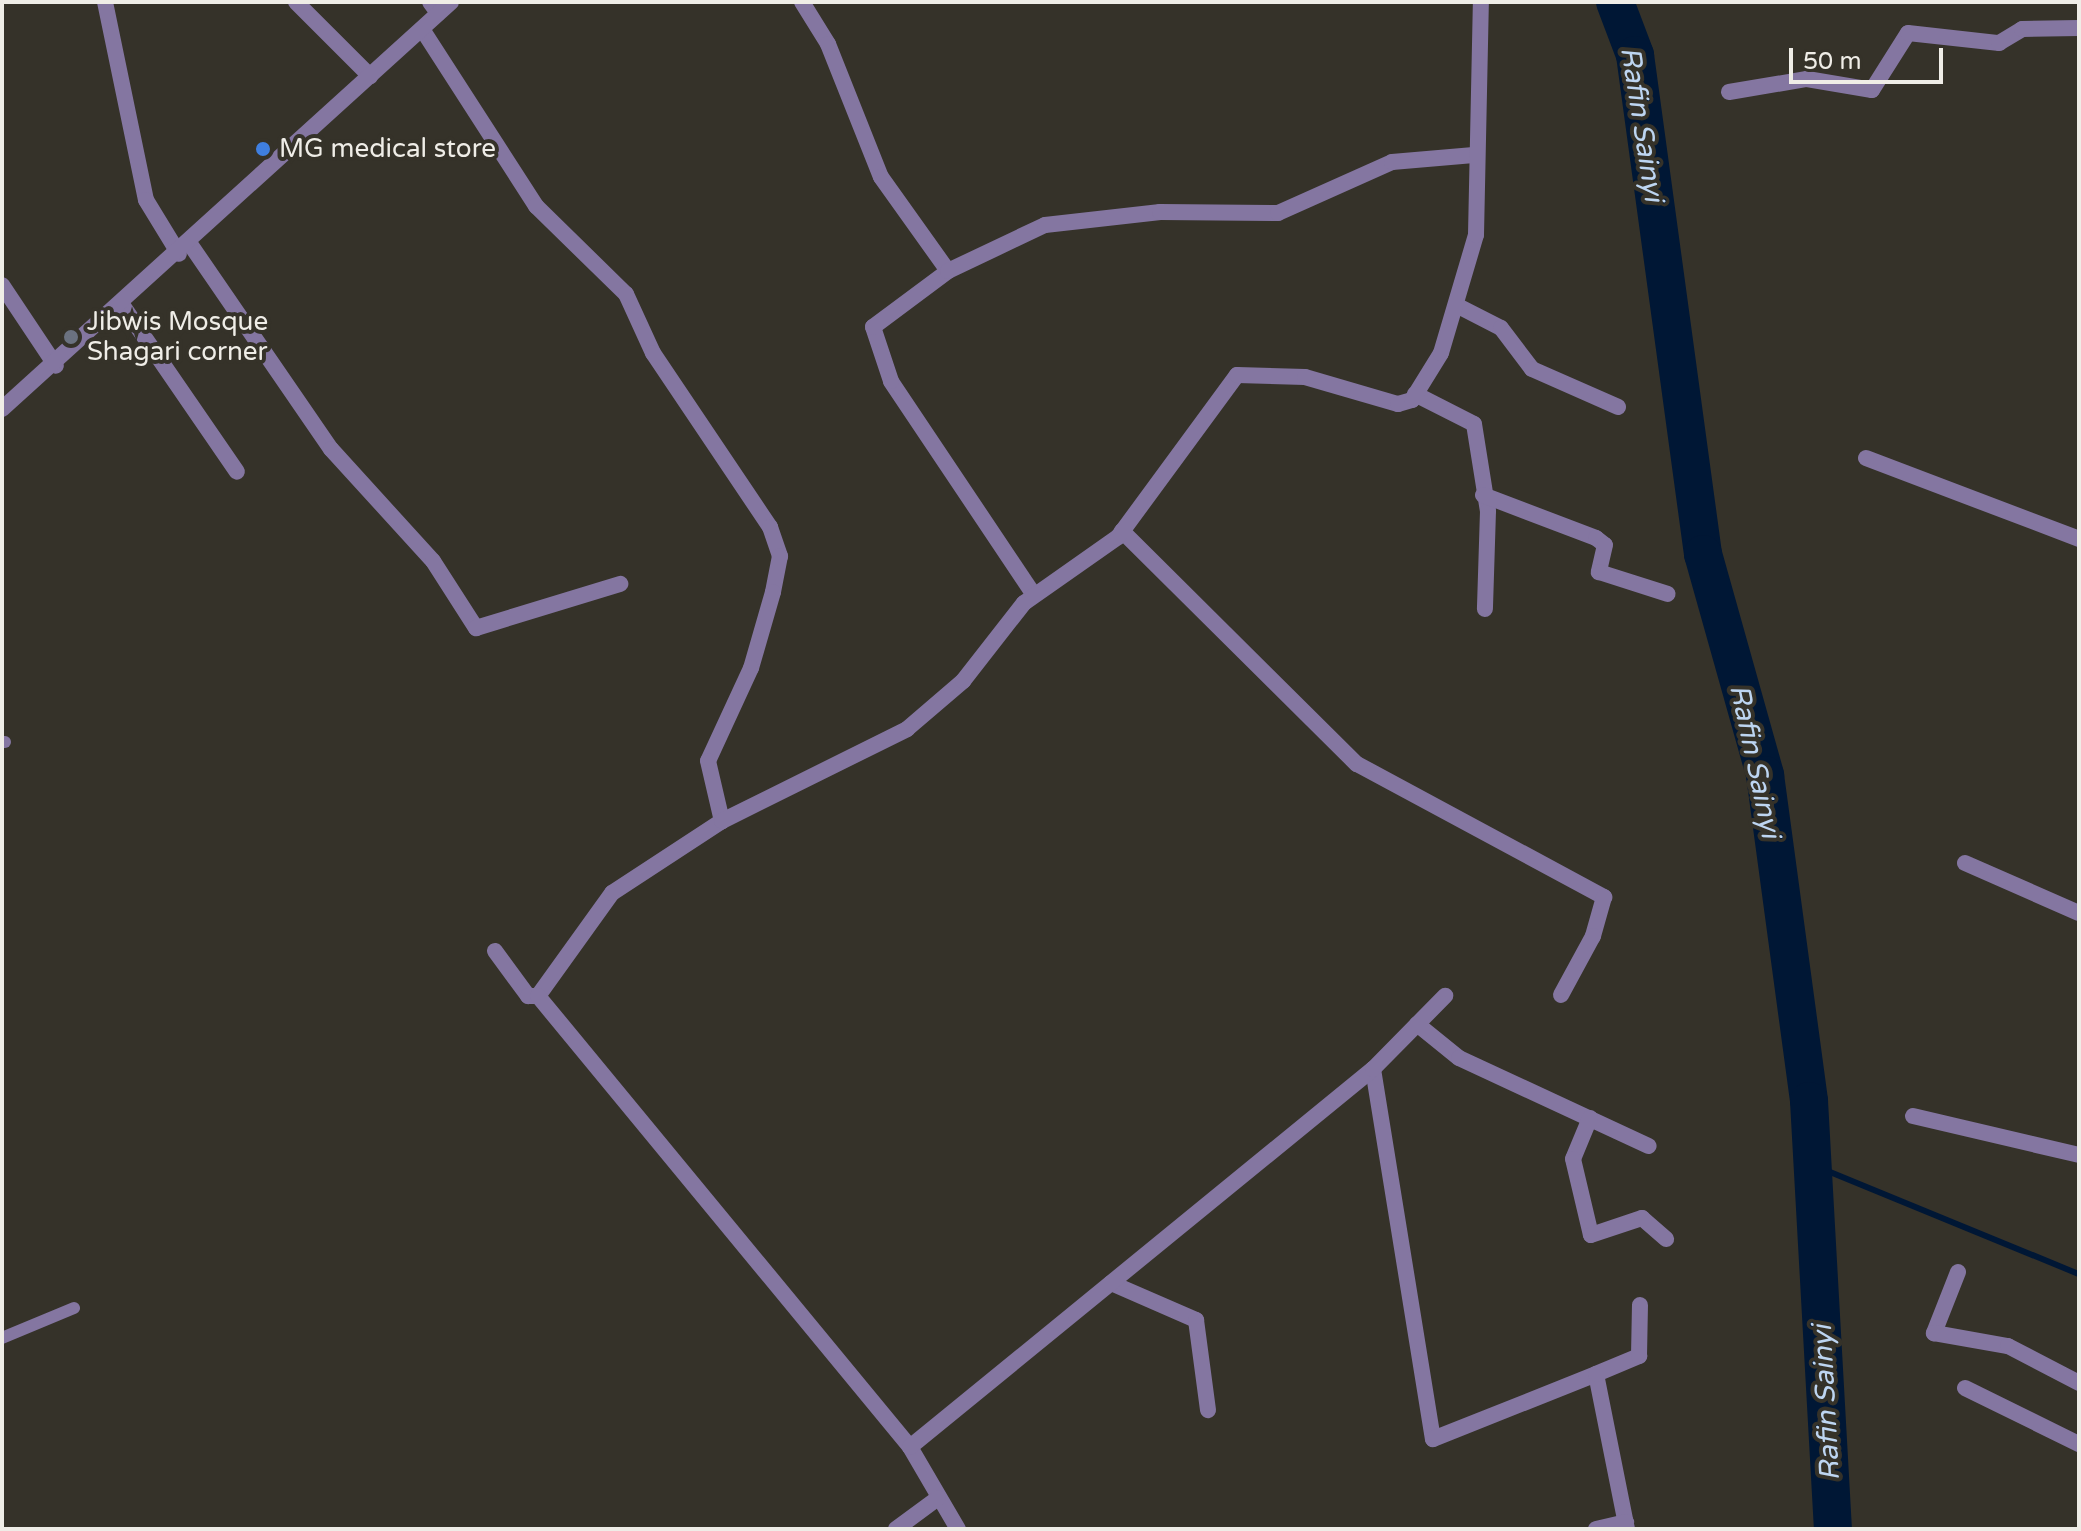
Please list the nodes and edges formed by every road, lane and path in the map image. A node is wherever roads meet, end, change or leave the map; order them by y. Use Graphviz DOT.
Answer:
graph roads {
  1 [pos="105,2"];
  2 [pos="296,2"];
  3 [pos="802,2"];
  4 [pos="1481,2"];
  5 [pos="440,6"];
  6 [pos="2079,28"];
  7 [pos="422,29"];
  8 [pos="370,76"];
  9 [pos="1729,92"];
  10 [pos="1474,155"];
  11 [pos="185,249"];
  12 [pos="948,271"];
  13 [pos="2,285"];
  14 [pos="123,306"];
  15 [pos="1458,306"];
  16 [pos="56,366"];
  17 [pos="1415,394"];
  18 [pos="4,403"];
  19 [pos="1618,407"];
  20 [pos="1866,458"];
  21 [pos="237,472"];
  22 [pos="1483,495"];
  23 [pos="1122,531"];
  24 [pos="2079,539"];
  25 [pos="620,584"];
  26 [pos="1668,594"];
  27 [pos="1034,595"];
  28 [pos="1485,609"];
  29 [pos="722,821"];
  30 [pos="1965,863"];
  31 [pos="2079,913"];
  32 [pos="495,951"];
  33 [pos="1561,995"];
  34 [pos="538,996"];
  35 [pos="1445,996"];
  36 [pos="1417,1024"];
  37 [pos="1373,1069"];
  38 [pos="1913,1116"];
  39 [pos="1590,1118"];
  40 [pos="1649,1146"];
  41 [pos="2079,1155"];
  42 [pos="1666,1239"];
  43 [pos="1958,1272"];
  44 [pos="1111,1283"];
  45 [pos="1640,1305"];
  46 [pos="74,1308"];
  47 [pos="2,1338"];
  48 [pos="1596,1374"];
  49 [pos="2079,1383"];
  50 [pos="1965,1388"];
  51 [pos="1208,1410"];
  52 [pos="2079,1444"];
  53 [pos="910,1447"];
  54 [pos="938,1498"];
  55 [pos="1627,1525"];
  56 [pos="896,1529"];
  57 [pos="958,1529"];
  58 [pos="1596,1529"];
  1 -- 11 [label="street"];
  2 -- 8 [label="street"];
  3 -- 12 [label="street"];
  4 -- 10 [label="street"];
  5 -- 7 [label="street"];
  6 -- 9 [label="street"];
  7 -- 8 [label="street"];
  7 -- 29 [label="street"];
  8 -- 11 [label="street"];
  10 -- 12 [label="street"];
  10 -- 15 [label="street"];
  11 -- 14 [label="street"];
  11 -- 25 [label="street"];
  12 -- 27 [label="street"];
  13 -- 16 [label="street"];
  14 -- 16 [label="street"];
  14 -- 21 [label="street"];
  15 -- 17 [label="street"];
  15 -- 19 [label="street"];
  16 -- 18 [label="street"];
  17 -- 22 [label="street"];
  17 -- 23 [label="street"];
  20 -- 24 [label="street"];
  22 -- 26 [label="street"];
  22 -- 28 [label="street"];
  23 -- 27 [label="street"];
  23 -- 33 [label="street"];
  27 -- 29 [label="street"];
  29 -- 34 [label="street"];
  30 -- 31 [label="street"];
  32 -- 34 [label="street"];
  34 -- 53 [label="street"];
  35 -- 36 [label="street"];
  36 -- 37 [label="street"];
  36 -- 39 [label="street"];
  37 -- 44 [label="street"];
  37 -- 48 [label="street"];
  38 -- 41 [label="street"];
  39 -- 40 [label="street"];
  39 -- 42 [label="street"];
  43 -- 49 [label="street"];
  44 -- 51 [label="street"];
  44 -- 53 [label="street"];
  45 -- 48 [label="street"];
  46 -- 47 [label="lane"];
  48 -- 55 [label="street"];
  50 -- 52 [label="street"];
  53 -- 54 [label="street"];
  54 -- 56 [label="street"];
  54 -- 57 [label="street"];
  55 -- 58 [label="street"];
}
